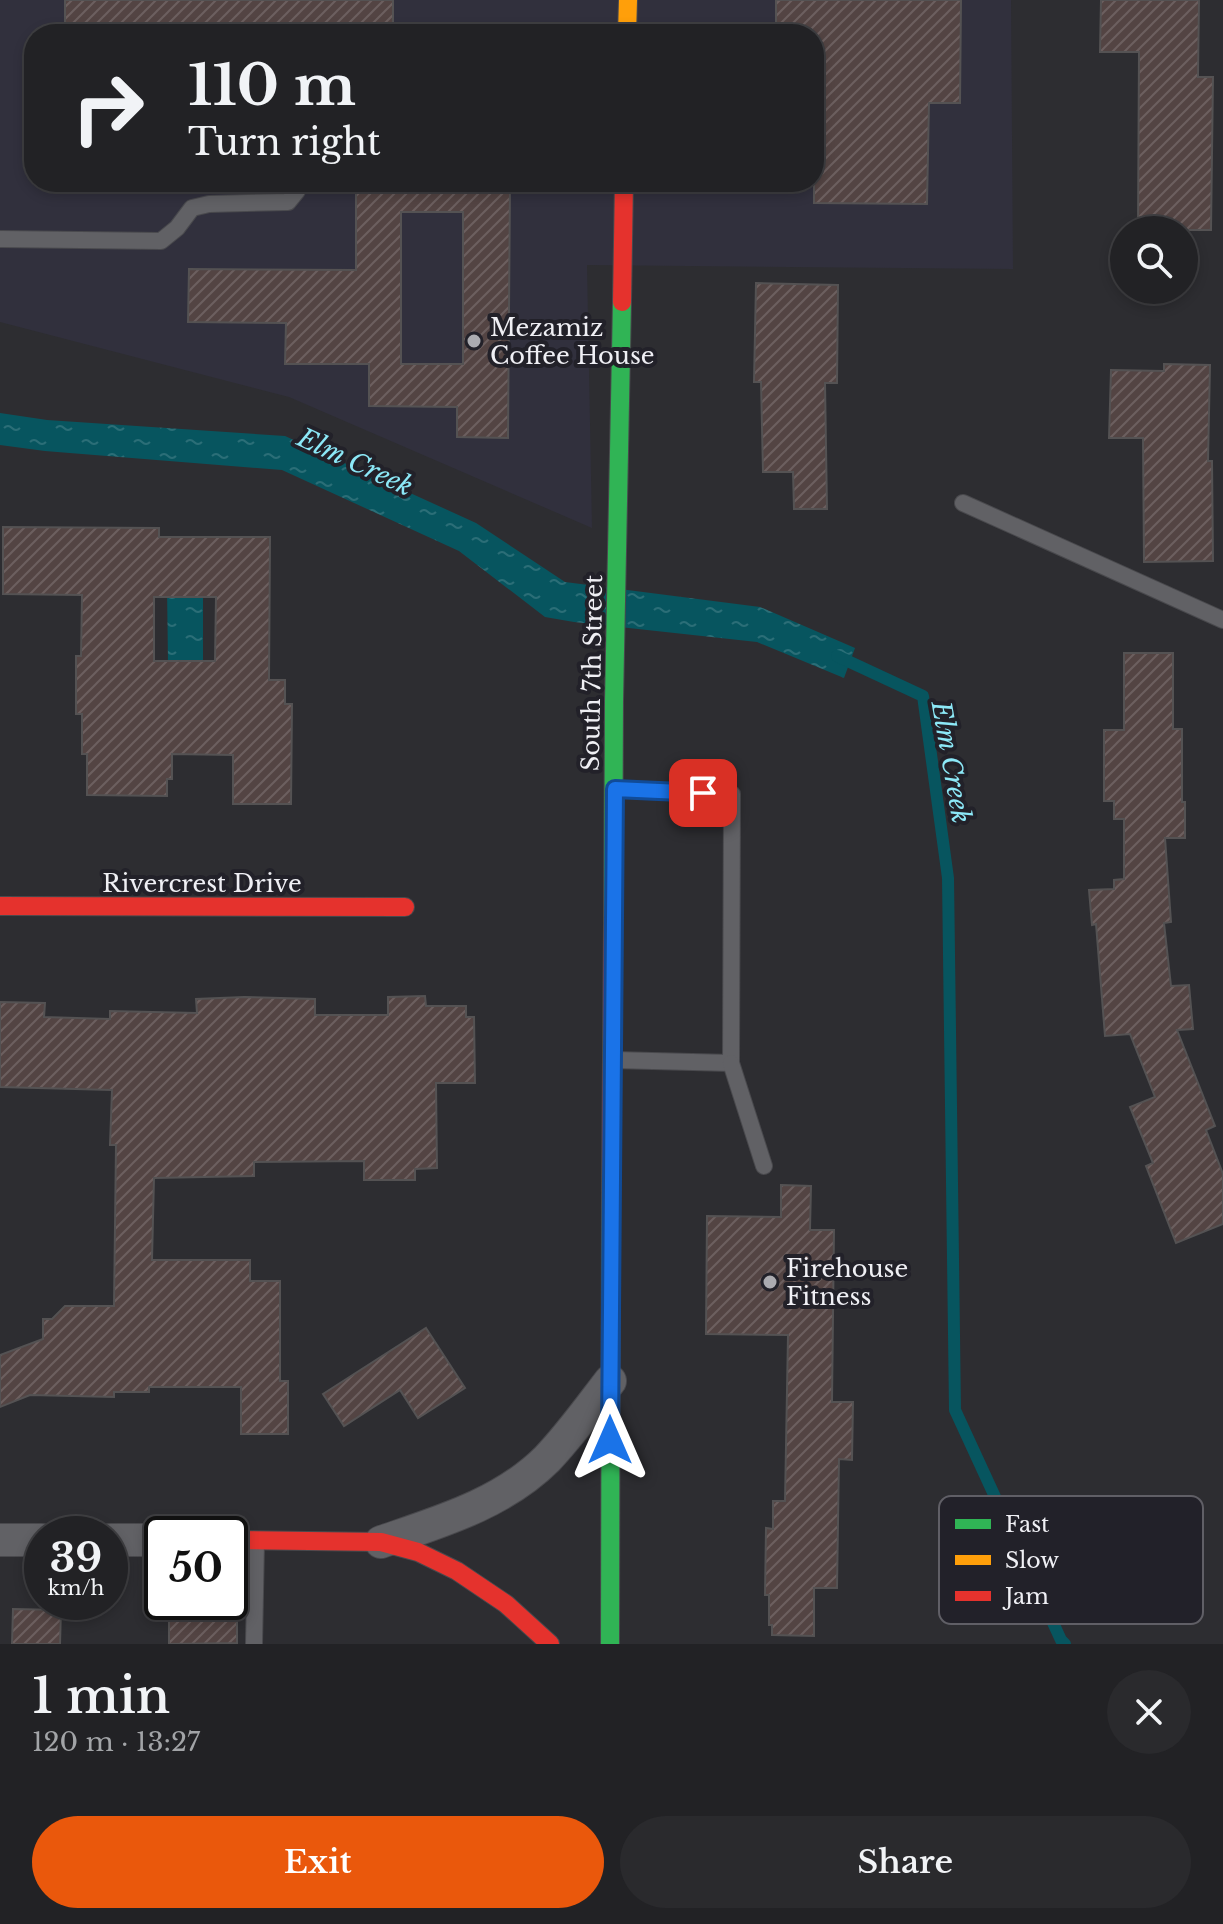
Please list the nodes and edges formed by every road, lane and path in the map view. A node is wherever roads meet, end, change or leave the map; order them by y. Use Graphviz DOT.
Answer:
graph roads {
  1 [pos="628,0"];
  2 [pos="627,24"];
  3 [pos="296,192"];
  4 [pos="624,192"];
  5 [pos="0,239"];
  6 [pos="963,503"];
  7 [pos="1223,620"];
  8 [pos="615,789"];
  9 [pos="0,906"];
  10 [pos="405,907"];
  11 [pos="612,1060"];
  12 [pos="731,1063"];
  13 [pos="764,1166"];
  14 [pos="610,1381"];
  15 [pos="0,1540"];
  16 [pos="24,1540"];
  17 [pos="248,1541"];
  18 [pos="256,1541"];
  19 [pos="381,1542"];
  20 [pos="254,1644"];
  21 [pos="550,1644"];
  22 [pos="610,1644"];
  1 -- 2 [label="main road"];
  3 -- 5 [label="lane"];
  4 -- 8 [label="main road, South 7th Street"];
  6 -- 7 [label="lane"];
  8 -- 11 [label="main road, South 7th Street"];
  8 -- 12 [label="lane"];
  9 -- 10 [label="main road, Rivercrest Drive"];
  11 -- 12 [label="lane"];
  11 -- 14 [label="main road, South 7th Street"];
  12 -- 13 [label="lane"];
  14 -- 19 [label="street"];
  14 -- 22 [label="main road, South 7th Street"];
  15 -- 16 [label="street"];
  17 -- 18 [label="main road"];
  18 -- 19 [label="main road"];
  18 -- 20 [label="lane"];
  19 -- 21 [label="main road"];
}
